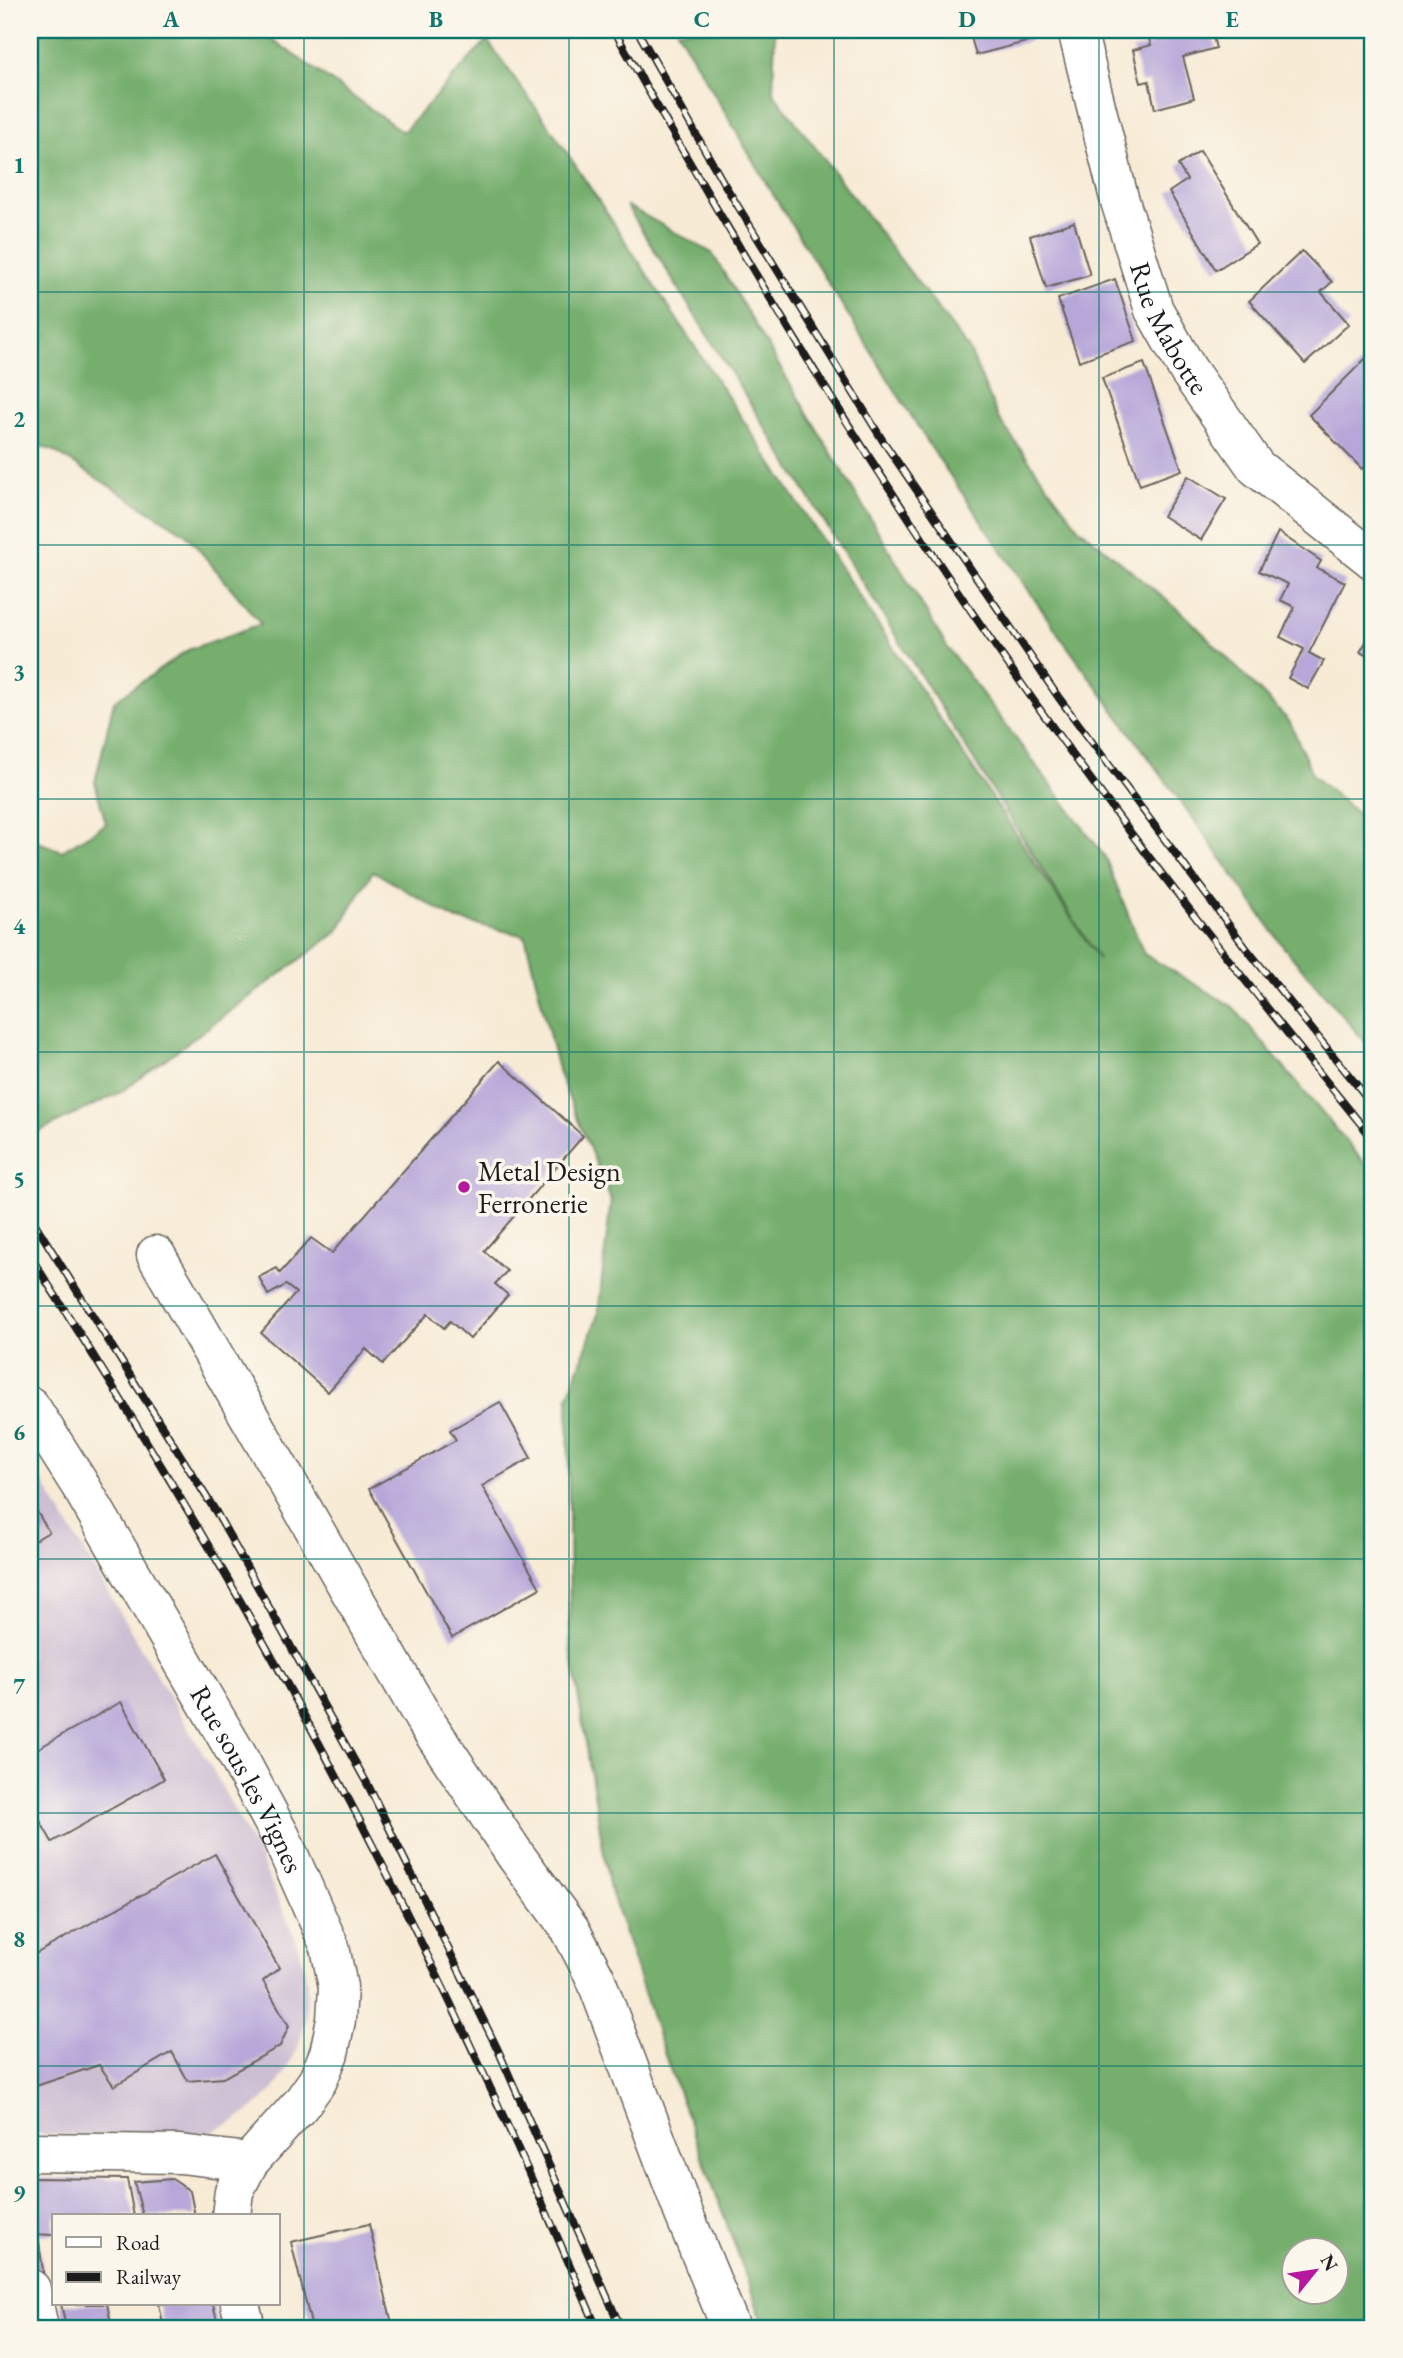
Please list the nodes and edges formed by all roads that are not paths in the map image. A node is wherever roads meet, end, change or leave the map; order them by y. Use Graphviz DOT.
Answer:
graph roads {
  1 [pos="1077,30"];
  2 [pos="1373,560"];
  3 [pos="156,1255"];
  4 [pos="30,1406"];
  5 [pos="30,2152"];
  6 [pos="249,2162"];
  7 [pos="231,2214"];
  8 [pos="31,2289"];
  9 [pos="240,2306"];
  10 [pos="40,2328"];
  11 [pos="246,2328"];
  12 [pos="731,2328"];
  1 -- 2 [label="street, Rue Mabotte"];
  3 -- 12 [label="street"];
  4 -- 6 [label="street, Rue sous les Vignes"];
  5 -- 6 [label="street"];
  6 -- 7 [label="street, Rue sous les Vignes"];
  8 -- 10 [label="street"];
  9 -- 11 [label="street"];
}
